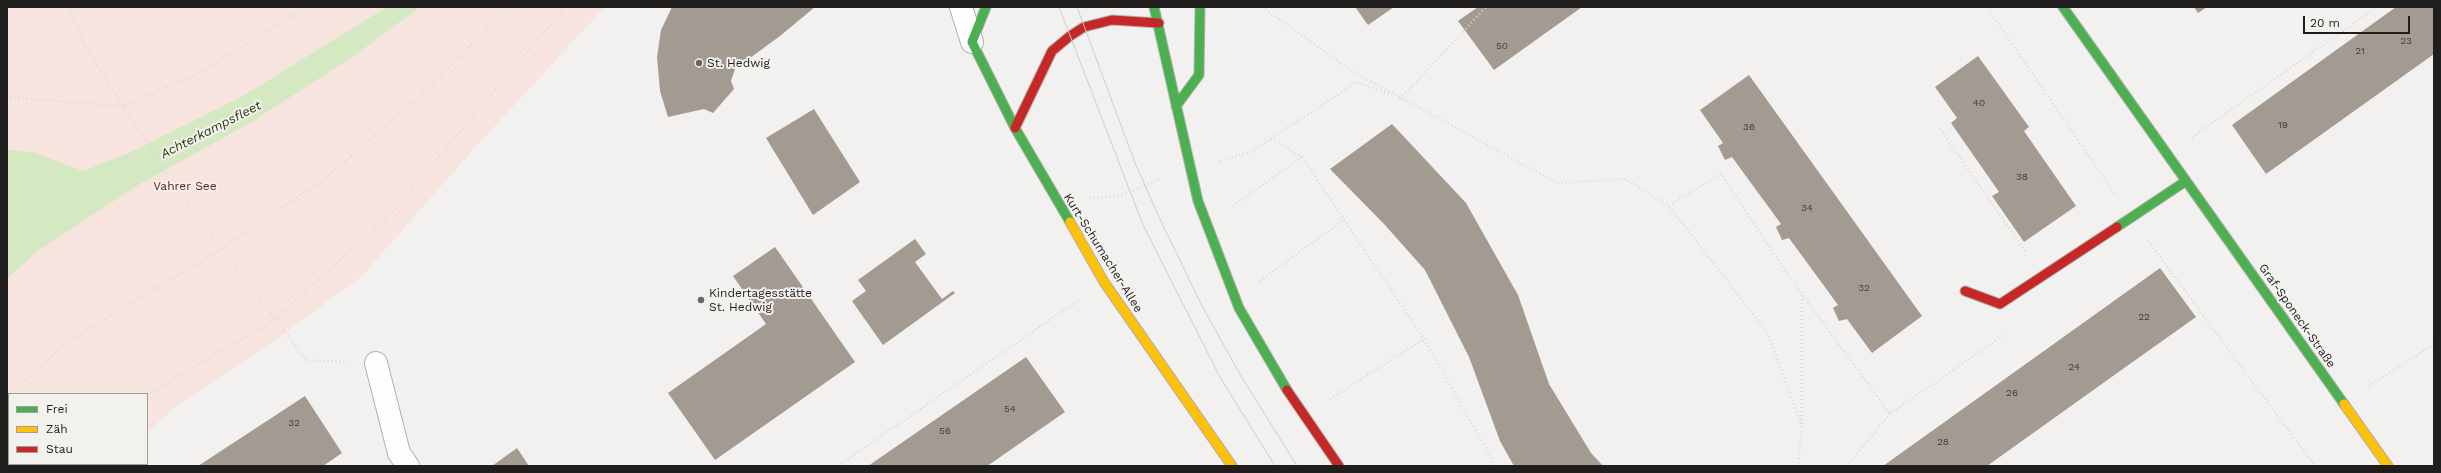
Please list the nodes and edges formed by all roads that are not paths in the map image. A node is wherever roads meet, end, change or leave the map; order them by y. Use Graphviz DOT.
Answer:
graph roads {
  1 [pos="961,7"];
  2 [pos="986,7"];
  3 [pos="1154,7"];
  4 [pos="1200,7"];
  5 [pos="2063,7"];
  6 [pos="1159,23"];
  7 [pos="972,42"];
  8 [pos="1176,106"];
  9 [pos="1015,128"];
  10 [pos="2186,181"];
  11 [pos="1965,291"];
  12 [pos="376,363"];
  13 [pos="408,466"];
  14 [pos="1232,466"];
  15 [pos="1339,466"];
  16 [pos="2388,466"];
  1 -- 7 [label="street"];
  2 -- 7 [label="street"];
  3 -- 6 [label="street"];
  4 -- 8 [label="street"];
  5 -- 10 [label="street, Graf-Sponeck-Straße"];
  6 -- 8 [label="street"];
  6 -- 9 [label="street"];
  7 -- 9 [label="street, Kurt-Schumacher-Allee"];
  8 -- 15 [label="street"];
  9 -- 14 [label="street, Kurt-Schumacher-Allee"];
  10 -- 11 [label="street"];
  10 -- 16 [label="street, Graf-Sponeck-Straße"];
  12 -- 13 [label="street"];
}
